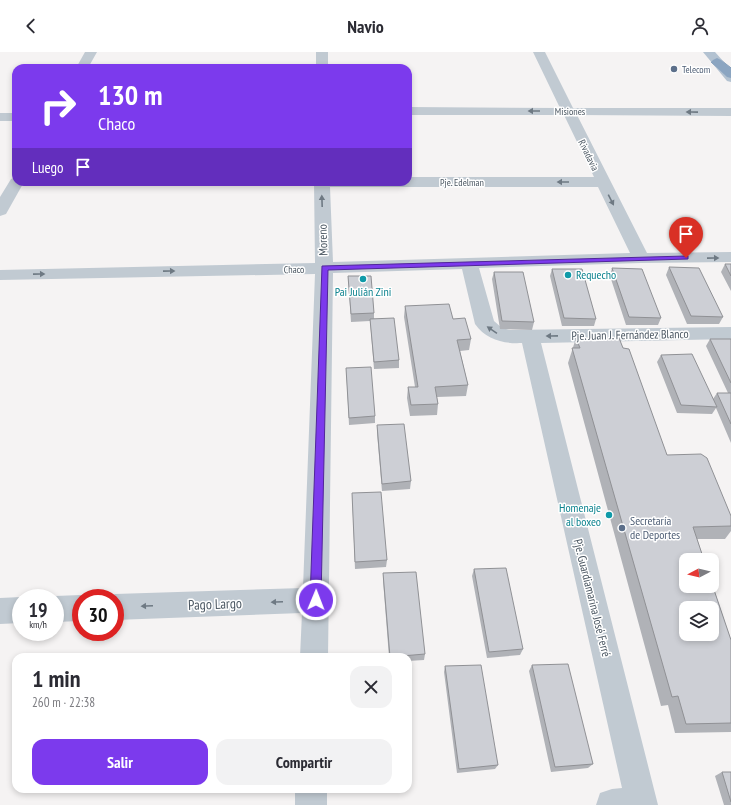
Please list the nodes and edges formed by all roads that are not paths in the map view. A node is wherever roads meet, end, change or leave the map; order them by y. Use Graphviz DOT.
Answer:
graph roads {
  1 [pos="91,52"];
  2 [pos="322,52"];
  3 [pos="539,52"];
  4 [pos="709,52"];
  5 [pos="717,62"];
  6 [pos="84,64"];
  7 [pos="322,64"];
  8 [pos="731,74"];
  9 [pos="731,78"];
  10 [pos="412,111"];
  11 [pos="568,111"];
  12 [pos="731,112"];
  13 [pos="12,117"];
  14 [pos="0,118"];
  15 [pos="412,182"];
  16 [pos="602,182"];
  17 [pos="14,186"];
  18 [pos="322,186"];
  19 [pos="0,211"];
  20 [pos="731,257"];
  21 [pos="641,258"];
  22 [pos="469,263"];
  23 [pos="324,268"];
  24 [pos="0,275"];
  25 [pos="731,334"];
  26 [pos="530,337"];
  27 [pos="316,600"];
  28 [pos="124,607"];
  29 [pos="12,610"];
  30 [pos="0,611"];
  31 [pos="314,653"];
  32 [pos="311,793"];
  33 [pos="632,804"];
  34 [pos="311,805"];
  1 -- 6 [label="street"];
  2 -- 7 [label="street"];
  3 -- 11 [label="street, Rivadavia"];
  4 -- 5 [label="main road"];
  5 -- 8 [label="highway"];
  5 -- 9 [label="main road"];
  11 -- 10 [label="street, Misiones, one-way"];
  12 -- 11 [label="street, Misiones, one-way"];
  11 -- 16 [label="street, Rivadavia"];
  13 -- 14 [label="street"];
  16 -- 15 [label="street, Pje. Edelman, one-way"];
  16 -- 21 [label="street, Rivadavia, one-way"];
  17 -- 19 [label="street"];
  23 -- 18 [label="street, Moreno, one-way"];
  21 -- 20 [label="street, Chaco, one-way"];
  21 -- 22 [label="street, Chaco"];
  22 -- 23 [label="street, Chaco"];
  26 -- 22 [label="street, one-way"];
  24 -- 23 [label="street, Chaco, one-way"];
  23 -- 27 [label="street, Moreno"];
  25 -- 26 [label="street, Pje. Juan J. Fernández Blanco, one-way"];
  26 -- 33 [label="street, Pje. Guardiamarina José Ferré"];
  27 -- 28 [label="street, Pago Largo, one-way"];
  27 -- 31 [label="street, Moreno"];
  29 -- 30 [label="street"];
  32 -- 34 [label="street"];
}
